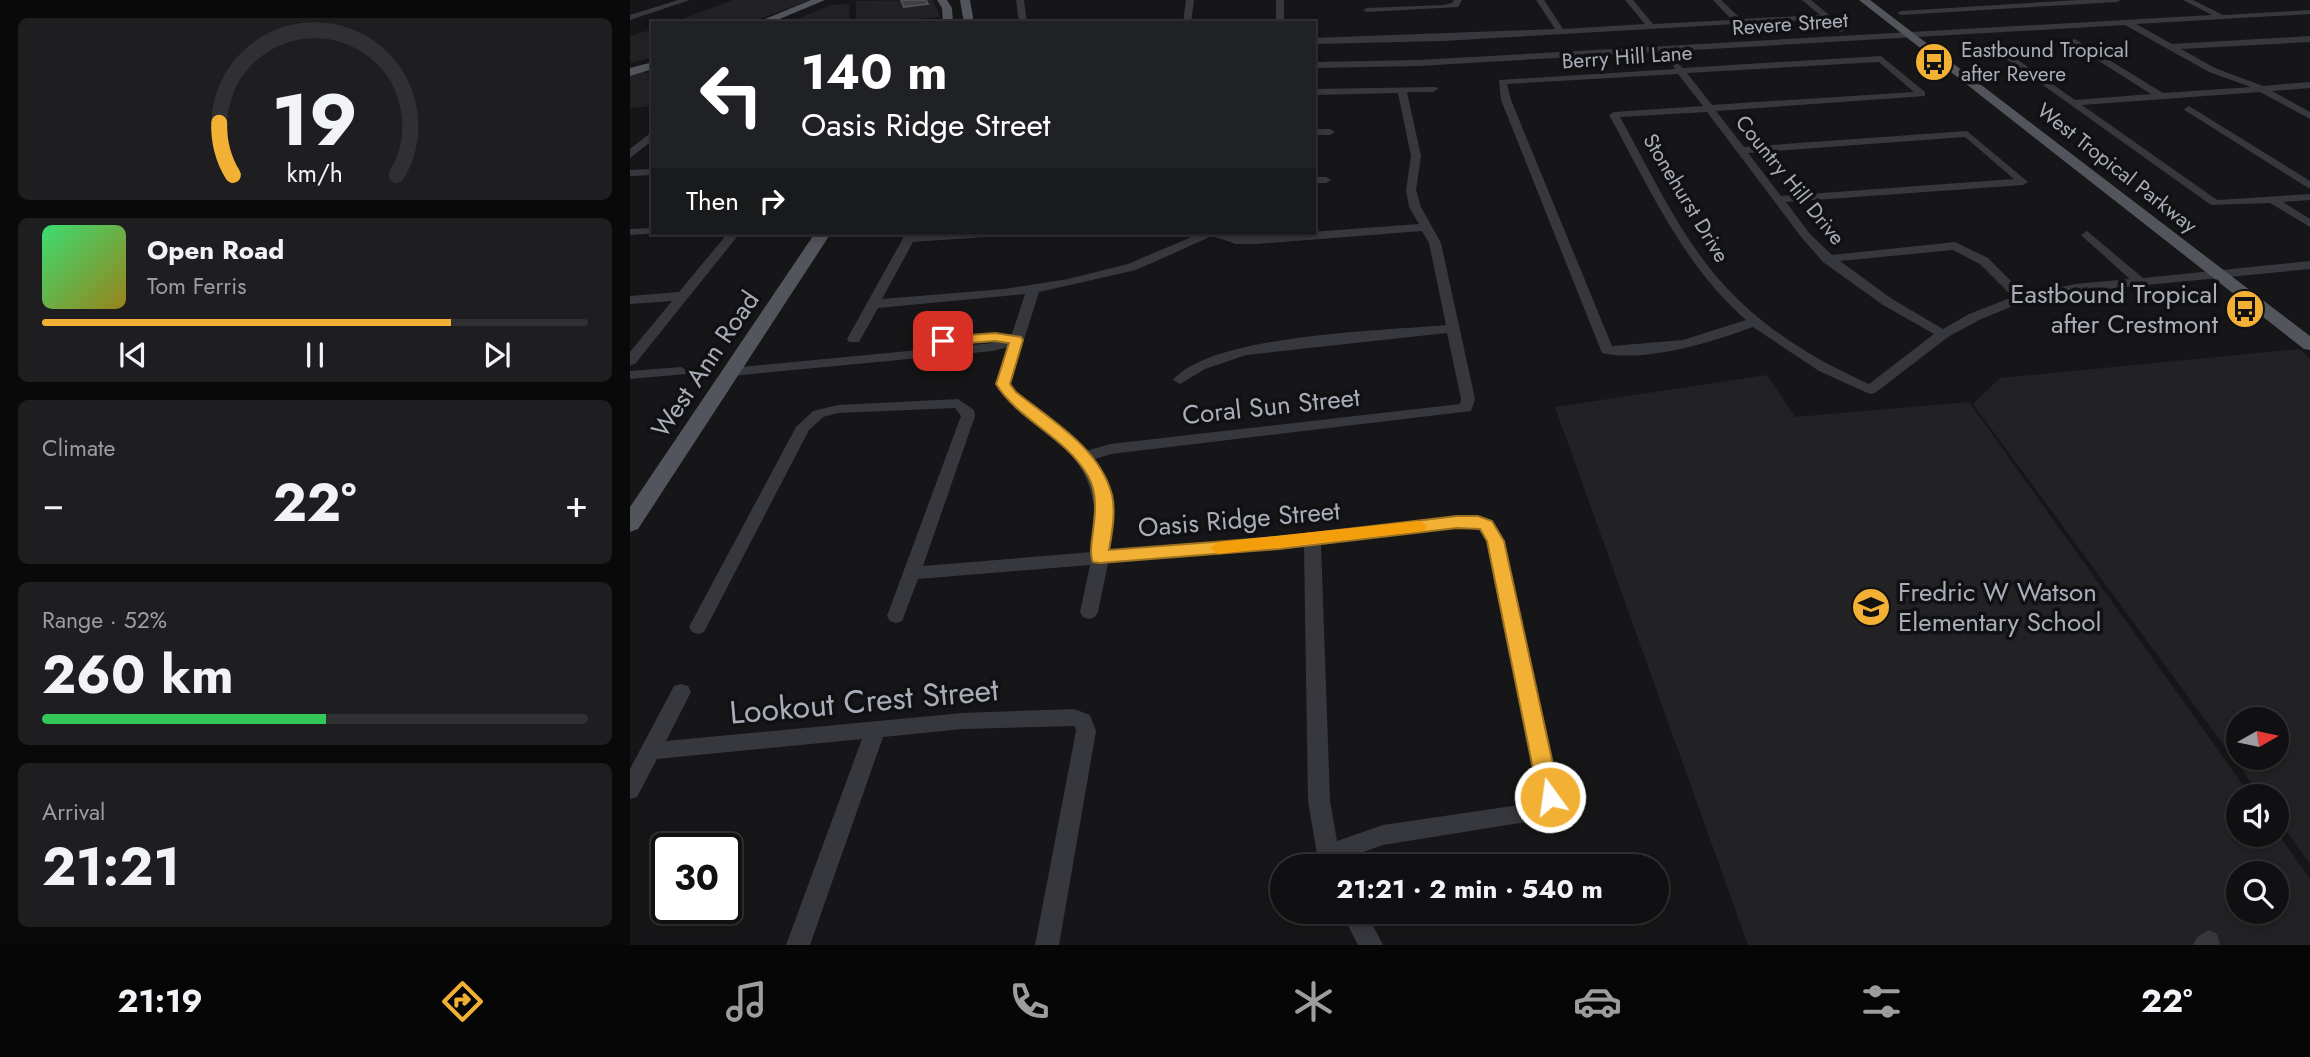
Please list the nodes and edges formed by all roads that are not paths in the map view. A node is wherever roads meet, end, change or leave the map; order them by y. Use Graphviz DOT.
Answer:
graph roads {
  1 [pos="686,0"];
  2 [pos="942,0"];
  3 [pos="965,0"];
  4 [pos="1020,0"];
  5 [pos="1190,0"];
  6 [pos="1280,0"];
  7 [pos="1365,0"];
  8 [pos="1540,0"];
  9 [pos="1629,0"];
  10 [pos="1717,0"];
  11 [pos="1806,0"];
  12 [pos="1864,0"];
  13 [pos="1920,0"];
  14 [pos="2011,0"];
  15 [pos="2100,0"];
  16 [pos="2117,0"];
  17 [pos="2187,0"];
  18 [pos="818,1"];
  19 [pos="833,1"];
  20 [pos="1456,3"];
  21 [pos="2020,6"];
  22 [pos="1367,10"];
  23 [pos="1936,11"];
  24 [pos="2310,12"];
  25 [pos="1901,13"];
  26 [pos="1826,17"];
  27 [pos="2222,17"];
  28 [pos="630,18"];
  29 [pos="1370,20"];
  30 [pos="766,21"];
  31 [pos="780,21"];
  32 [pos="781,21"];
  33 [pos="948,21"];
  34 [pos="969,21"];
  35 [pos="1023,21"];
  36 [pos="1187,21"];
  37 [pos="1280,21"];
  38 [pos="1739,22"];
  39 [pos="2126,22"];
  40 [pos="1650,26"];
  41 [pos="1843,30"];
  42 [pos="1372,31"];
  43 [pos="1560,32"];
  44 [pos="1910,34"];
  45 [pos="1443,38"];
  46 [pos="2310,39"];
  47 [pos="1316,41"];
  48 [pos="1374,41"];
  49 [pos="2075,42"];
  50 [pos="2172,47"];
  51 [pos="1995,48"];
  52 [pos="1664,49"];
  53 [pos="651,60"];
  54 [pos="1452,61"];
  55 [pos="1316,65"];
  56 [pos="630,66"];
  57 [pos="651,66"];
  58 [pos="1680,71"];
  59 [pos="630,72"];
  60 [pos="2310,85"];
  61 [pos="1433,89"];
  62 [pos="2260,89"];
  63 [pos="1402,90"];
  64 [pos="1316,92"];
  65 [pos="2162,97"];
  66 [pos="2071,103"];
  67 [pos="1709,108"];
  68 [pos="2189,109"];
  69 [pos="2310,116"];
  70 [pos="1316,132"];
  71 [pos="1330,132"];
  72 [pos="651,136"];
  73 [pos="1742,150"];
  74 [pos="630,155"];
  75 [pos="651,172"];
  76 [pos="630,173"];
  77 [pos="2310,186"];
  78 [pos="2310,197"];
  79 [pos="1780,199"];
  80 [pos="2274,201"];
  81 [pos="2310,224"];
  82 [pos="1427,227"];
  83 [pos="651,231"];
  84 [pos="630,232"];
  85 [pos="732,235"];
  86 [pos="822,235"];
  87 [pos="935,235"];
  88 [pos="1206,235"];
  89 [pos="1218,235"];
  90 [pos="2087,235"];
  91 [pos="910,236"];
  92 [pos="1827,259"];
  93 [pos="2310,265"];
  94 [pos="2218,273"];
  95 [pos="2141,282"];
  96 [pos="1033,290"];
  97 [pos="683,296"];
  98 [pos="2022,299"];
  99 [pos="630,300"];
  100 [pos="873,304"];
  101 [pos="1756,321"];
  102 [pos="1453,328"];
  103 [pos="1943,334"];
  104 [pos="854,339"];
  105 [pos="1017,340"];
  106 [pos="2310,345"];
  107 [pos="630,361"];
  108 [pos="734,367"];
  109 [pos="681,371"];
  110 [pos="630,375"];
  111 [pos="1180,380"];
  112 [pos="1083,457"];
  113 [pos="630,524"];
  114 [pos="1312,540"];
  115 [pos="1100,557"];
  116 [pos="911,573"];
  117 [pos="1089,612"];
  118 [pos="896,616"];
  119 [pos="698,627"];
  120 [pos="681,692"];
  121 [pos="875,730"];
  122 [pos="650,751"];
  123 [pos="630,790"];
  124 [pos="1330,854"];
  125 [pos="1343,854"];
  126 [pos="1360,924"];
  127 [pos="799,945"];
  128 [pos="1047,945"];
  129 [pos="1371,945"];
  1 -- 28 [label="street"];
  2 -- 33 [label="main road"];
  3 -- 34 [label="main road"];
  4 -- 35 [label="street"];
  5 -- 36 [label="street"];
  6 -- 37 [label="street"];
  7 -- 22 [label="street"];
  8 -- 43 [label="street"];
  9 -- 40 [label="street"];
  10 -- 38 [label="street"];
  11 -- 26 [label="street"];
  12 -- 44 [label="main road, West Tropical Parkway"];
  13 -- 23 [label="street"];
  14 -- 21 [label="street"];
  15 -- 16 [label="street"];
  15 -- 21 [label="street"];
  17 -- 27 [label="street"];
  18 -- 30 [label="main road"];
  18 -- 31 [label="main road"];
  19 -- 32 [label="main road"];
  20 -- 22 [label="street"];
  21 -- 23 [label="street"];
  22 -- 29 [label="street"];
  23 -- 25 [label="street"];
  24 -- 27 [label="street, Revere Street"];
  26 -- 38 [label="street"];
  26 -- 41 [label="street"];
  27 -- 39 [label="street, Revere Street"];
  38 -- 40 [label="street"];
  39 -- 44 [label="street, Revere Street"];
  39 -- 50 [label="street"];
  40 -- 43 [label="street"];
  42 -- 48 [label="street"];
  43 -- 45 [label="street"];
  44 -- 52 [label="street, Revere Street"];
  44 -- 94 [label="main road, West Tropical Parkway"];
  45 -- 48 [label="street"];
  45 -- 54 [label="street"];
  46 -- 50 [label="street"];
  47 -- 48 [label="street"];
  49 -- 65 [label="street"];
  50 -- 62 [label="street"];
  51 -- 66 [label="street"];
  52 -- 54 [label="street, Revere Street"];
  52 -- 58 [label="street, Country Hill Drive"];
  53 -- 56 [label="main road"];
  54 -- 55 [label="street, Revere Street"];
  57 -- 59 [label="main road"];
  58 -- 67 [label="street, Country Hill Drive"];
  58 -- 67 [label="street, Berry Hill Lane"];
  58 -- 101 [label="street, Berry Hill Lane"];
  60 -- 62 [label="street"];
  61 -- 63 [label="street"];
  62 -- 65 [label="street"];
  62 -- 69 [label="street"];
  63 -- 64 [label="street"];
  63 -- 82 [label="street"];
  65 -- 66 [label="street"];
  66 -- 80 [label="street"];
  67 -- 73 [label="street, Country Hill Drive"];
  67 -- 101 [label="street, Stonehurst Drive"];
  68 -- 77 [label="street"];
  70 -- 71 [label="street"];
  72 -- 74 [label="street"];
  73 -- 79 [label="street, Country Hill Drive"];
  73 -- 79 [label="street"];
  75 -- 76 [label="street"];
  78 -- 80 [label="street"];
  79 -- 92 [label="street, Country Hill Drive"];
  80 -- 81 [label="street"];
  82 -- 89 [label="street"];
  82 -- 102 [label="street"];
  83 -- 84 [label="street"];
  85 -- 97 [label="street"];
  86 -- 108 [label="main road, West Ann Road"];
  87 -- 91 [label="street"];
  88 -- 96 [label="street"];
  90 -- 95 [label="street"];
  91 -- 100 [label="street"];
  92 -- 98 [label="street"];
  92 -- 103 [label="street, Country Hill Drive"];
  93 -- 94 [label="street"];
  94 -- 95 [label="street"];
  94 -- 106 [label="main road, West Tropical Parkway"];
  95 -- 98 [label="street"];
  96 -- 100 [label="street"];
  96 -- 105 [label="street"];
  97 -- 99 [label="street"];
  97 -- 107 [label="street"];
  98 -- 103 [label="street"];
  100 -- 104 [label="street"];
  101 -- 103 [label="street, Stonehurst Drive"];
  102 -- 111 [label="street"];
  102 -- 112 [label="street, Coral Sun Street"];
  105 -- 108 [label="street"];
  105 -- 112 [label="street"];
  108 -- 113 [label="main road, West Ann Road"];
  109 -- 110 [label="street"];
  112 -- 115 [label="street"];
  114 -- 115 [label="street, Oasis Ridge Street"];
  114 -- 124 [label="street"];
  114 -- 125 [label="street, Oasis Ridge Street"];
  115 -- 116 [label="street, Oasis Ridge Street"];
  115 -- 117 [label="street"];
  116 -- 118 [label="street"];
  116 -- 119 [label="street"];
  120 -- 122 [label="street"];
  121 -- 122 [label="street, Lookout Crest Street"];
  121 -- 127 [label="street"];
  121 -- 128 [label="street, Lookout Crest Street"];
  122 -- 123 [label="street"];
  126 -- 129 [label="street"];
}
